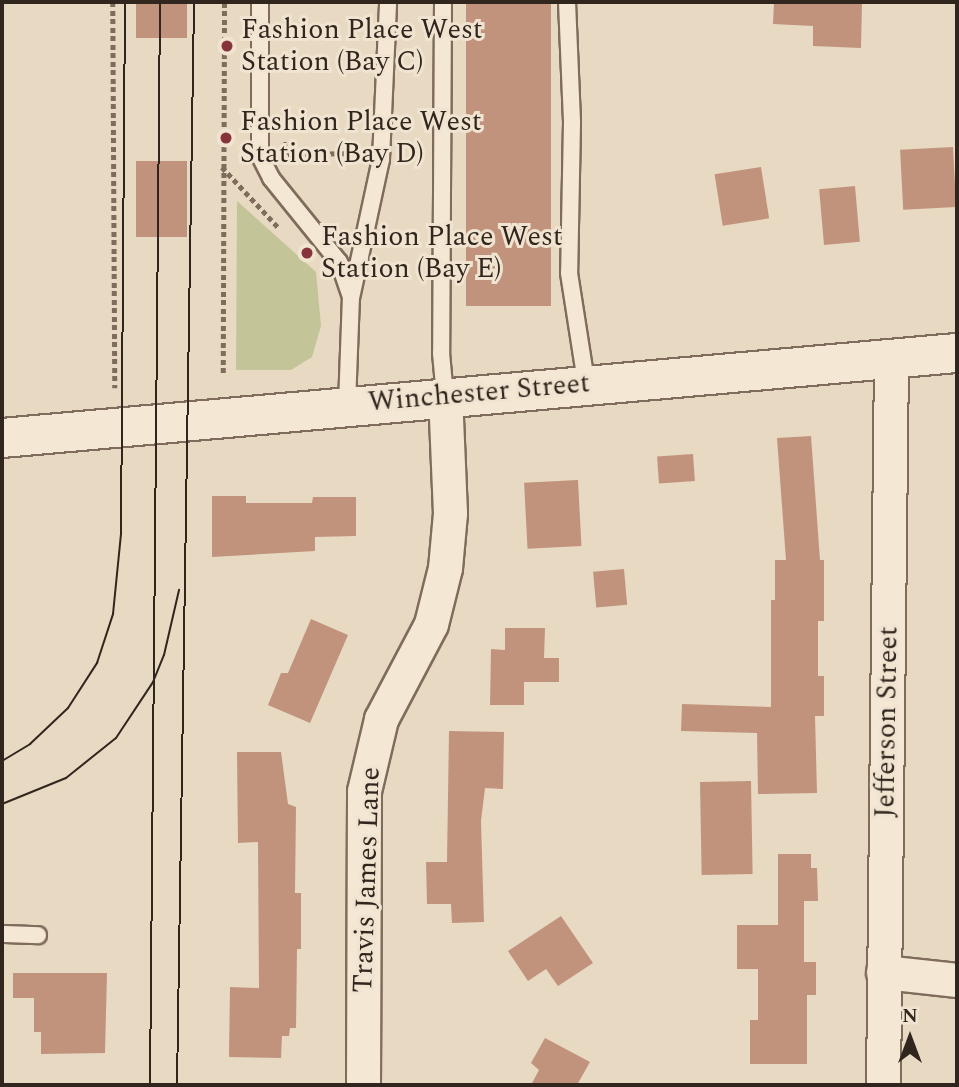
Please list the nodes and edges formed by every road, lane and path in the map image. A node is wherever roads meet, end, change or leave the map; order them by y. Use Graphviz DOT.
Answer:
graph roads {
  1 [pos="113,2"];
  2 [pos="224,2"];
  3 [pos="260,2"];
  4 [pos="388,2"];
  5 [pos="443,2"];
  6 [pos="567,2"];
  7 [pos="283,138"];
  8 [pos="361,153"];
  9 [pos="222,167"];
  10 [pos="288,236"];
  11 [pos="351,298"];
  12 [pos="957,353"];
  13 [pos="891,358"];
  14 [pos="223,373"];
  15 [pos="586,383"];
  16 [pos="115,388"];
  17 [pos="445,396"];
  18 [pos="347,405"];
  19 [pos="2,438"];
  20 [pos="2,934"];
  21 [pos="38,935"];
  22 [pos="883,972"];
  23 [pos="957,979"];
  24 [pos="363,1085"];
  25 [pos="883,1085"];
  1 -- 16 [label="path"];
  2 -- 9 [label="path"];
  3 -- 11 [label="lane"];
  4 -- 11 [label="lane"];
  5 -- 17 [label="lane"];
  6 -- 15 [label="lane"];
  7 -- 8 [label="path"];
  9 -- 10 [label="path"];
  9 -- 14 [label="path"];
  11 -- 18 [label="lane"];
  12 -- 13 [label="main road, Winchester Street"];
  13 -- 15 [label="main road, Winchester Street"];
  13 -- 22 [label="street, Jefferson Street"];
  15 -- 17 [label="main road, Winchester Street"];
  17 -- 18 [label="main road, Winchester Street"];
  17 -- 24 [label="street, Travis James Lane"];
  18 -- 19 [label="main road, Winchester Street"];
  20 -- 21 [label="lane"];
  22 -- 23 [label="street"];
  22 -- 25 [label="street, Jefferson Street"];
}
